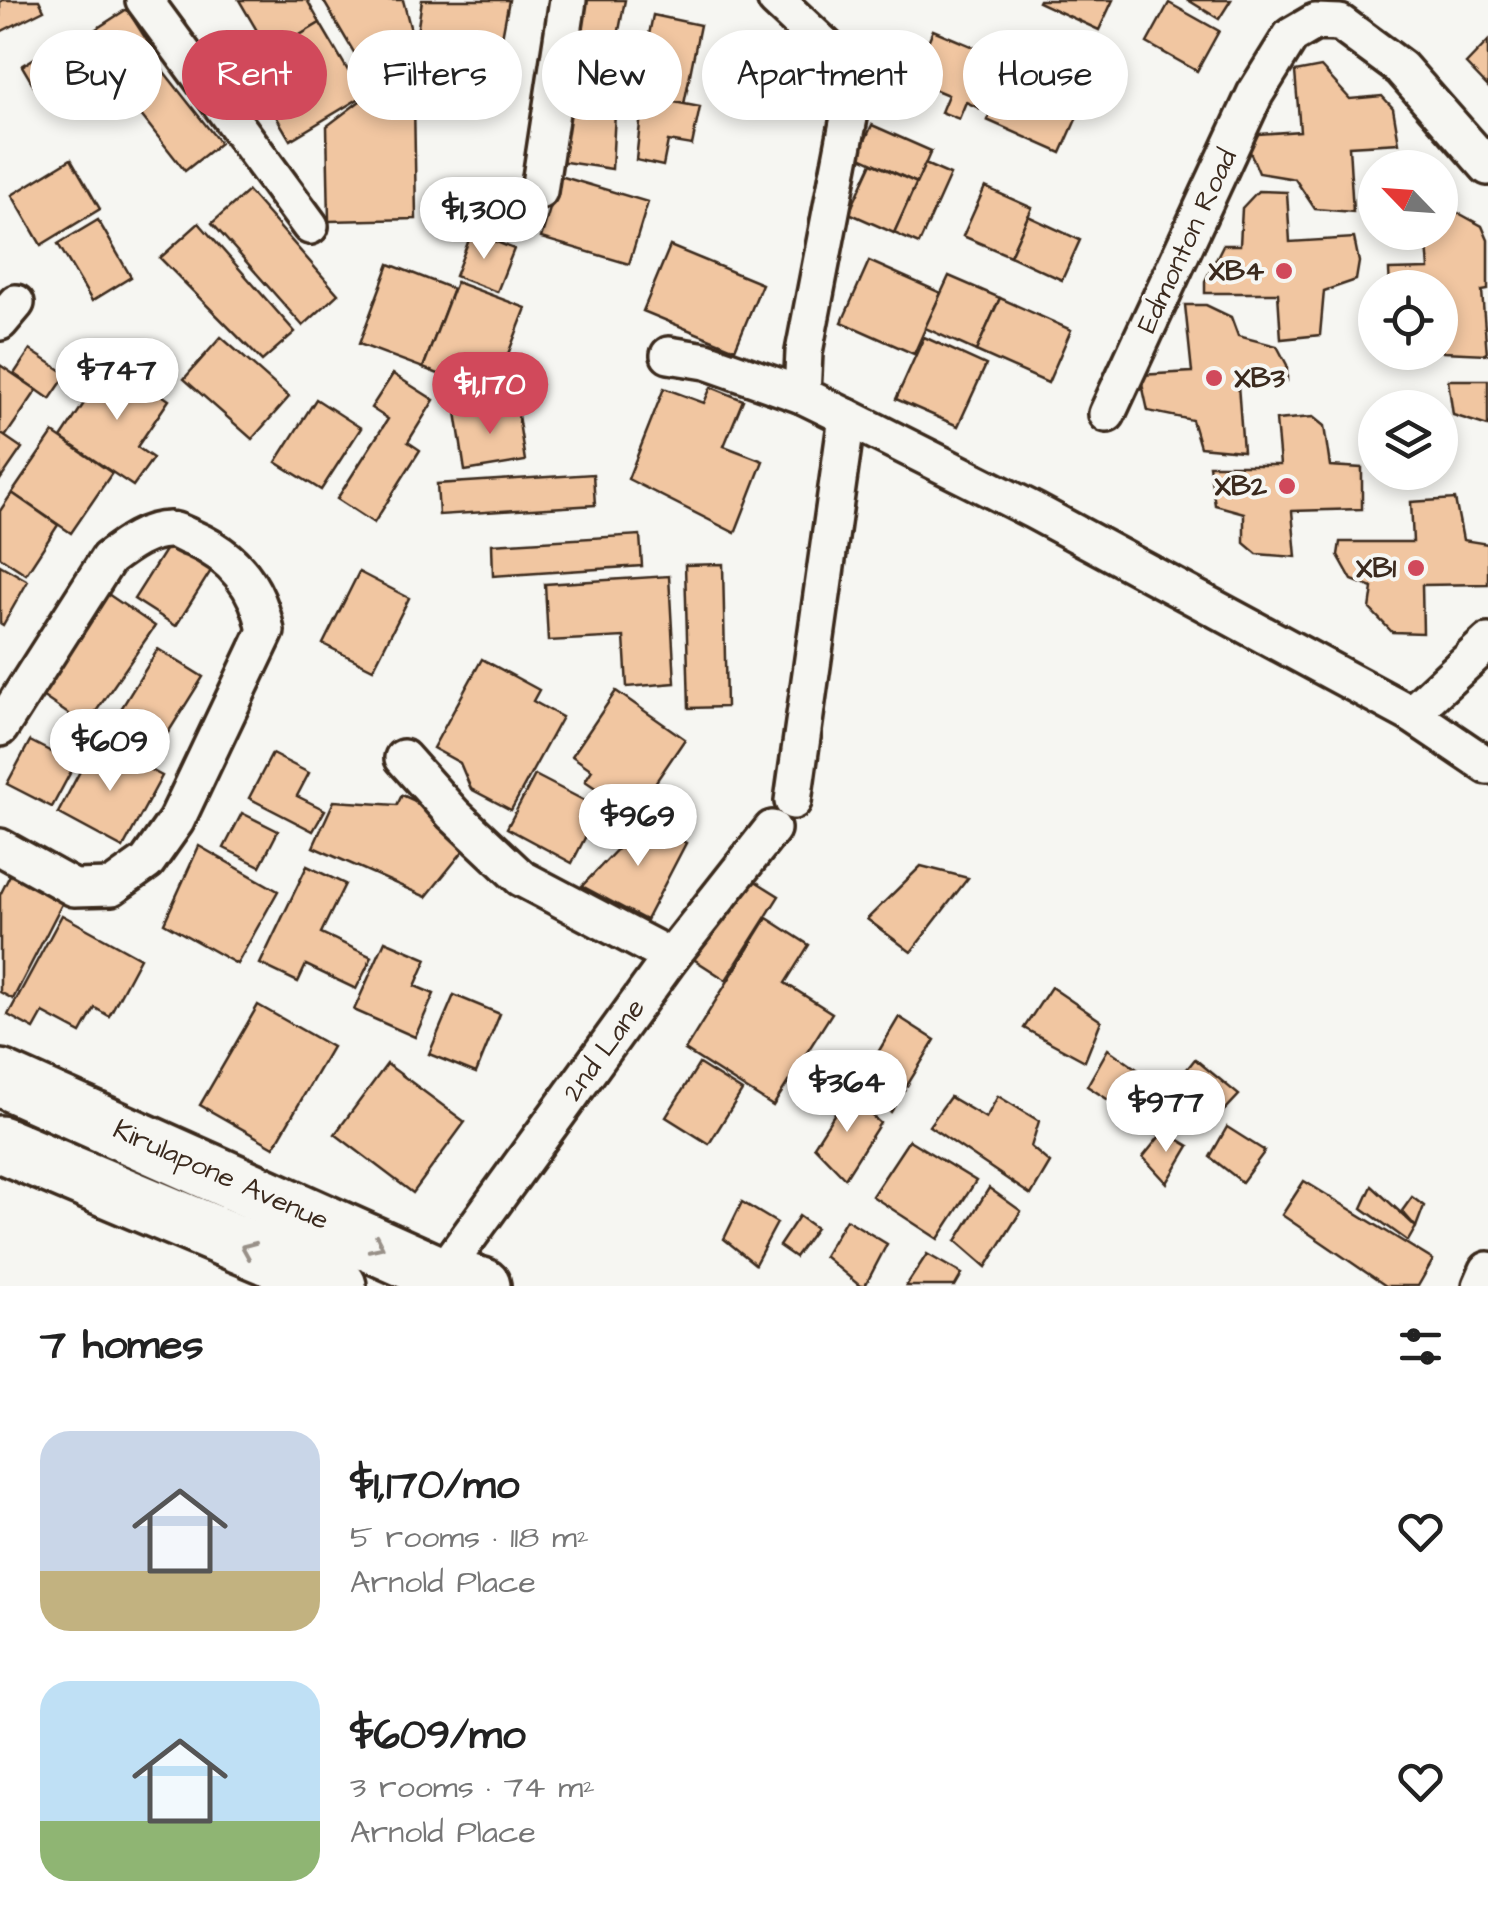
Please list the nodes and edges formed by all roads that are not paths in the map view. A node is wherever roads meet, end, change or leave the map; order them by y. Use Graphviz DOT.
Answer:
graph roads {
  1 [pos="144,0"];
  2 [pos="568,0"];
  3 [pos="776,0"];
  4 [pos="1488,167"];
  5 [pos="539,190"];
  6 [pos="310,226"];
  7 [pos="668,355"];
  8 [pos="802,395"];
  9 [pos="1106,414"];
  10 [pos="847,417"];
  11 [pos="1488,642"];
  12 [pos="1411,714"];
  13 [pos="0,728"];
  14 [pos="403,758"];
  15 [pos="1488,766"];
  16 [pos="794,801"];
  17 [pos="772,829"];
  18 [pos="0,847"];
  19 [pos="671,958"];
  20 [pos="0,1078"];
  21 [pos="1,1147"];
  22 [pos="1488,1270"];
  23 [pos="462,1280"];
  24 [pos="338,1286"];
  25 [pos="1481,1286"];
  1 -- 6 [label="street"];
  2 -- 5 [label="street"];
  3 -- 8 [label="street"];
  4 -- 9 [label="street, Edmonton Road"];
  7 -- 8 [label="street"];
  8 -- 10 [label="street"];
  10 -- 12 [label="street"];
  10 -- 16 [label="street"];
  11 -- 12 [label="street"];
  12 -- 15 [label="street"];
  13 -- 18 [label="street"];
  14 -- 19 [label="street"];
  17 -- 19 [label="street, 2nd Lane"];
  19 -- 23 [label="street, 2nd Lane"];
  20 -- 23 [label="highway, Kirulapone Avenue, one-way"];
  24 -- 21 [label="highway, Kirulapone Avenue, one-way"];
  22 -- 25 [label="street"];
}
